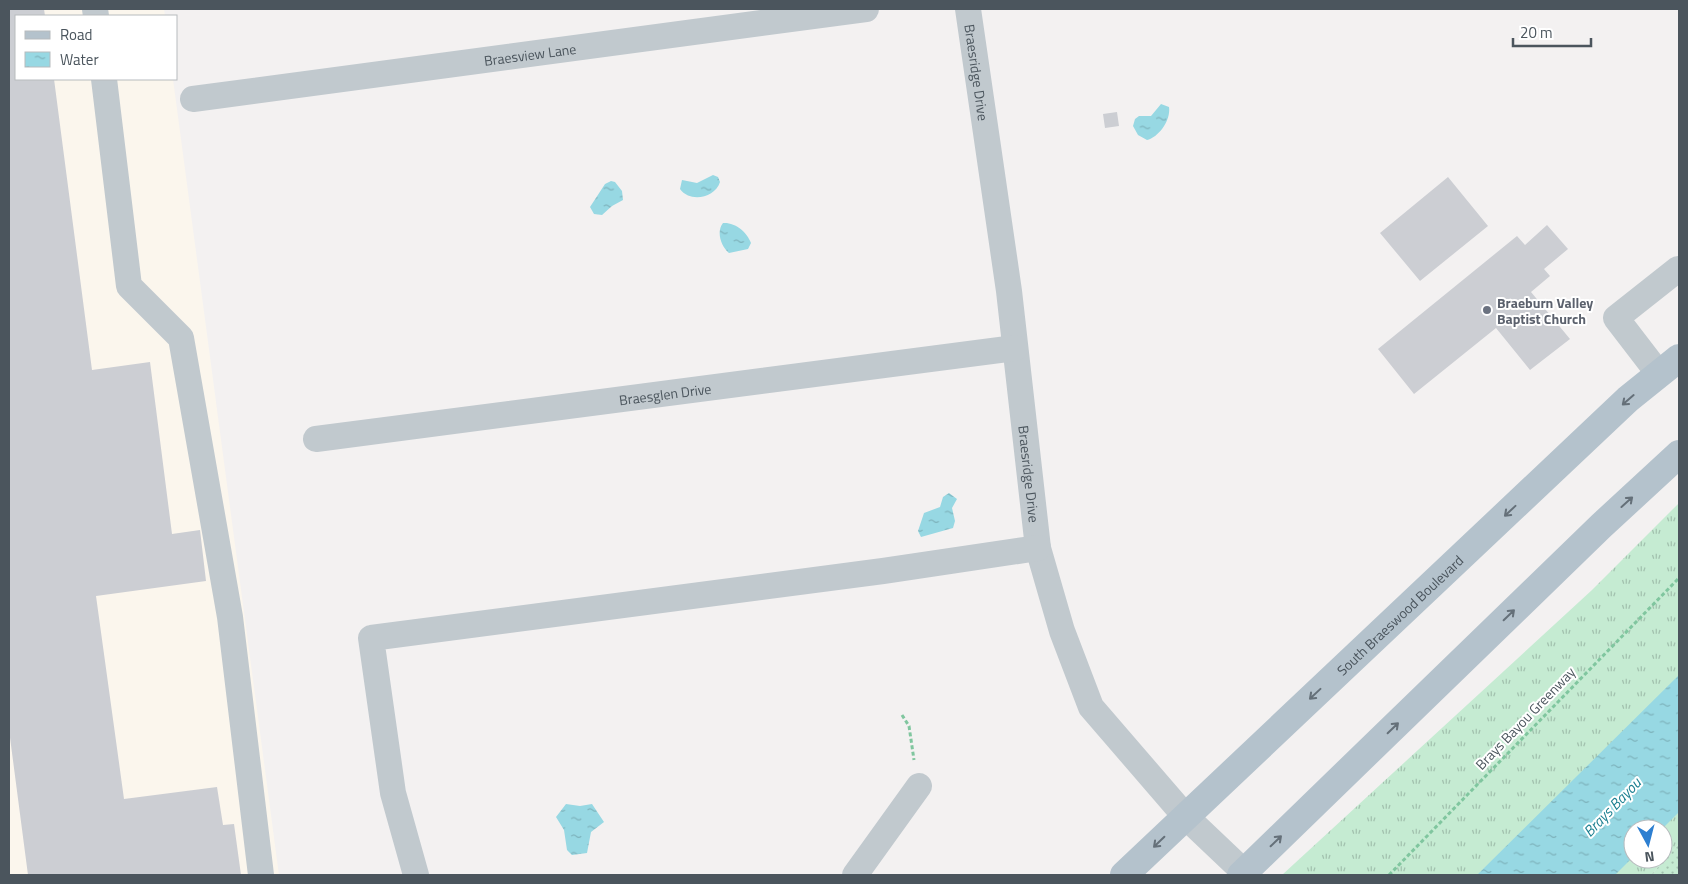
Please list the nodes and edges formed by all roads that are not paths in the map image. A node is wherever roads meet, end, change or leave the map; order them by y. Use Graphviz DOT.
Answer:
graph roads {
  1 [pos="866,9"];
  2 [pos="968,9"];
  3 [pos="104,80"];
  4 [pos="193,99"];
  5 [pos="1679,271"];
  6 [pos="1015,348"];
  7 [pos="1669,366"];
  8 [pos="316,439"];
  9 [pos="1679,454"];
  10 [pos="1038,548"];
  11 [pos="918,787"];
  12 [pos="1186,816"];
  13 [pos="1243,874"];
  14 [pos="261,875"];
  15 [pos="416,875"];
  16 [pos="855,875"];
  17 [pos="1124,875"];
  1 -- 4 [label="street, Braesview Lane"];
  2 -- 6 [label="street, Braesridge Drive"];
  3 -- 14 [label="street"];
  5 -- 7 [label="street"];
  6 -- 8 [label="street, Braesglen Drive"];
  6 -- 10 [label="street, Braesridge Drive"];
  7 -- 12 [label="main road, South Braeswood Boulevard, one-way"];
  13 -- 9 [label="main road, one-way"];
  10 -- 12 [label="street, Braesridge Drive"];
  10 -- 15 [label="street"];
  11 -- 16 [label="street"];
  12 -- 13 [label="street, Braesridge Drive"];
  12 -- 17 [label="main road, South Braeswood Boulevard, one-way"];
}
